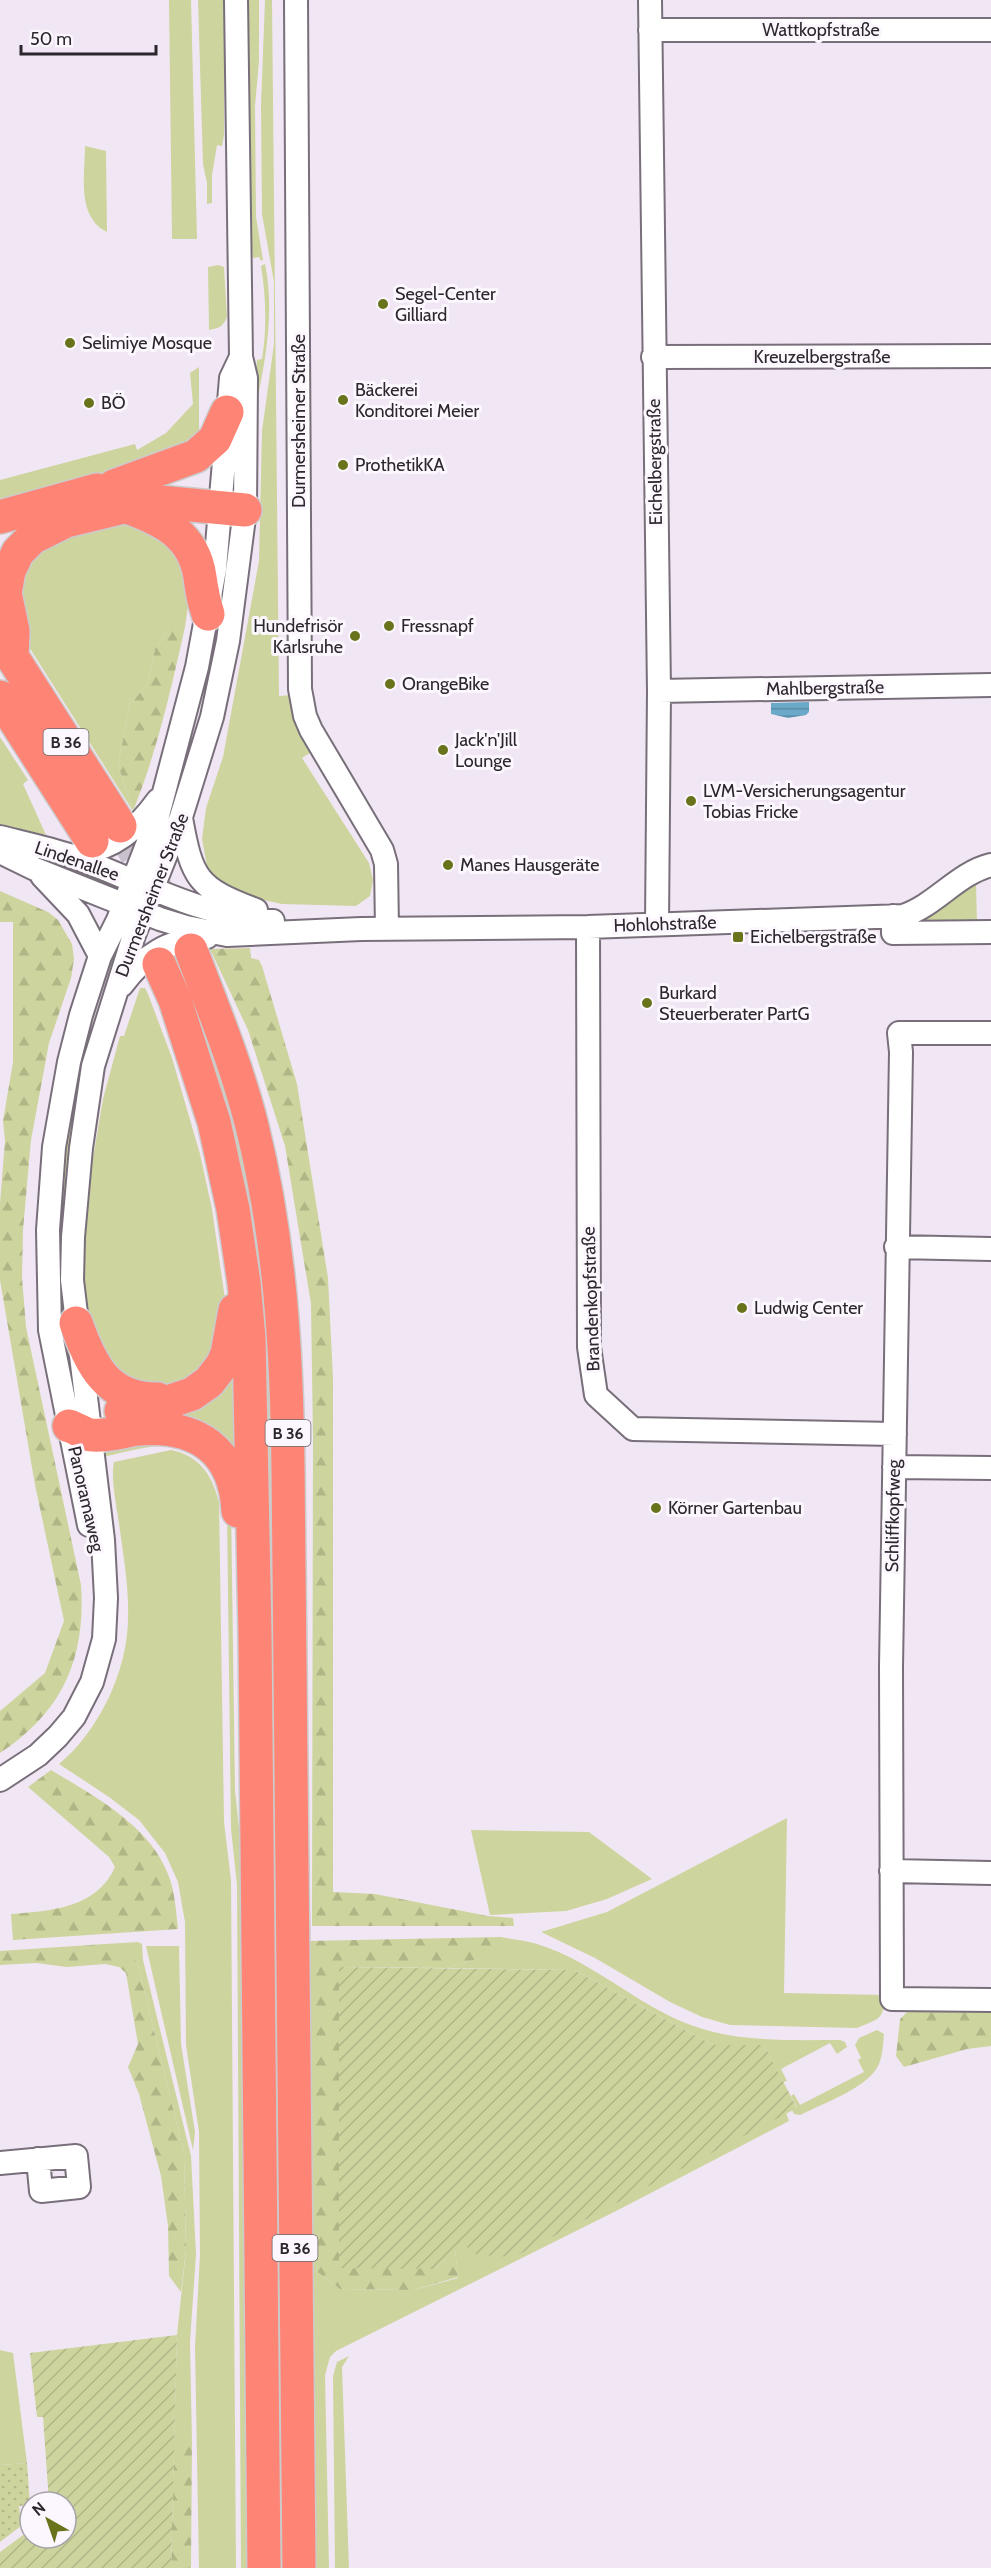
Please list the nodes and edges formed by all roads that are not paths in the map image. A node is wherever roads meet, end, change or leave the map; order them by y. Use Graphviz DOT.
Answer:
graph roads {
  1 [pos="236,0"];
  2 [pos="296,0"];
  3 [pos="650,0"];
  4 [pos="650,30"];
  5 [pos="991,30"];
  6 [pos="991,356"];
  7 [pos="241,357"];
  8 [pos="653,357"];
  9 [pos="227,412"];
  10 [pos="120,496"];
  11 [pos="234,498"];
  12 [pos="0,517"];
  13 [pos="208,614"];
  14 [pos="6,648"];
  15 [pos="991,685"];
  16 [pos="659,691"];
  17 [pos="0,697"];
  18 [pos="163,794"];
  19 [pos="181,818"];
  20 [pos="120,826"];
  21 [pos="0,837"];
  22 [pos="81,849"];
  23 [pos="0,852"];
  24 [pos="991,865"];
  25 [pos="35,869"];
  26 [pos="143,885"];
  27 [pos="133,908"];
  28 [pos="893,916"];
  29 [pos="288,922"];
  30 [pos="657,924"];
  31 [pos="588,927"];
  32 [pos="361,929"];
  33 [pos="387,929"];
  34 [pos="991,932"];
  35 [pos="227,935"];
  36 [pos="191,950"];
  37 [pos="100,956"];
  38 [pos="159,964"];
  39 [pos="116,994"];
  40 [pos="991,1033"];
  41 [pos="896,1247"];
  42 [pos="991,1250"];
  43 [pos="244,1283"];
  44 [pos="76,1323"];
  45 [pos="168,1402"];
  46 [pos="83,1424"];
  47 [pos="895,1434"];
  48 [pos="894,1467"];
  49 [pos="991,1468"];
  50 [pos="255,1635"];
  51 [pos="0,1780"];
  52 [pos="891,1870"];
  53 [pos="991,1873"];
  54 [pos="991,2000"];
  55 [pos="38,2159"];
  56 [pos="0,2163"];
  57 [pos="264,2568"];
  58 [pos="298,2568"];
  1 -- 7 [label="street, Durmersheimer Straße"];
  2 -- 33 [label="street, Durmersheimer Straße"];
  3 -- 4 [label="street, Eichelbergstraße"];
  4 -- 5 [label="street, Wattkopfstraße"];
  4 -- 8 [label="street, Eichelbergstraße"];
  6 -- 8 [label="street, Kreuzelbergstraße"];
  7 -- 9 [label="street, Durmersheimer Straße"];
  7 -- 11 [label="street, Durmersheimer Straße"];
  8 -- 16 [label="street, Eichelbergstraße"];
  9 -- 10 [label="highway"];
  9 -- 11 [label="street, Durmersheimer Straße"];
  10 -- 11 [label="highway"];
  10 -- 12 [label="highway"];
  10 -- 13 [label="highway"];
  10 -- 14 [label="highway"];
  11 -- 13 [label="street, Durmersheimer Straße"];
  11 -- 19 [label="street, Durmersheimer Straße"];
  13 -- 18 [label="street, Durmersheimer Straße"];
  14 -- 20 [label="highway, B 36"];
  15 -- 16 [label="street, Mahlbergstraße"];
  16 -- 30 [label="street, Eichelbergstraße"];
  17 -- 22 [label="highway, B 36"];
  18 -- 22 [label="street"];
  18 -- 26 [label="street, Durmersheimer Straße"];
  19 -- 26 [label="street, Durmersheimer Straße"];
  19 -- 29 [label="street"];
  21 -- 22 [label="street, Lindenallee"];
  22 -- 26 [label="street, Lindenallee"];
  23 -- 25 [label="street, Lindenallee"];
  24 -- 28 [label="street, Hohlohstraße"];
  25 -- 27 [label="street, Lindenallee"];
  25 -- 37 [label="street"];
  26 -- 27 [label="street, Durmersheimer Straße"];
  26 -- 29 [label="street, Hohlohstraße"];
  27 -- 35 [label="street, Hohlohstraße"];
  27 -- 37 [label="street, Durmersheimer Straße"];
  27 -- 39 [label="street, Durmersheimer Straße"];
  28 -- 30 [label="street, Hohlohstraße"];
  28 -- 34 [label="street"];
  29 -- 32 [label="street, Hohlohstraße"];
  30 -- 31 [label="street, Hohlohstraße"];
  31 -- 33 [label="street, Hohlohstraße"];
  31 -- 47 [label="street, Brandenkopfstraße"];
  32 -- 33 [label="street, Hohlohstraße"];
  32 -- 35 [label="street, Hohlohstraße"];
  35 -- 39 [label="street"];
  36 -- 58 [label="highway, B 36"];
  37 -- 46 [label="street, Durmersheimer Straße"];
  38 -- 43 [label="highway, B 36"];
  39 -- 44 [label="street, Durmersheimer Straße"];
  40 -- 41 [label="street, Schliffkopfweg"];
  41 -- 42 [label="street"];
  41 -- 47 [label="street, Schliffkopfweg"];
  43 -- 45 [label="highway"];
  43 -- 50 [label="highway, B 36"];
  44 -- 45 [label="highway"];
  44 -- 46 [label="street, Durmersheimer Straße"];
  45 -- 46 [label="highway"];
  46 -- 50 [label="highway"];
  46 -- 51 [label="street, Panoramaweg"];
  47 -- 48 [label="street, Schliffkopfweg"];
  48 -- 49 [label="street"];
  48 -- 52 [label="street, Schliffkopfweg"];
  50 -- 57 [label="highway, B 36"];
  52 -- 53 [label="street"];
  52 -- 54 [label="street, Schliffkopfweg"];
  55 -- 56 [label="street"];
}
